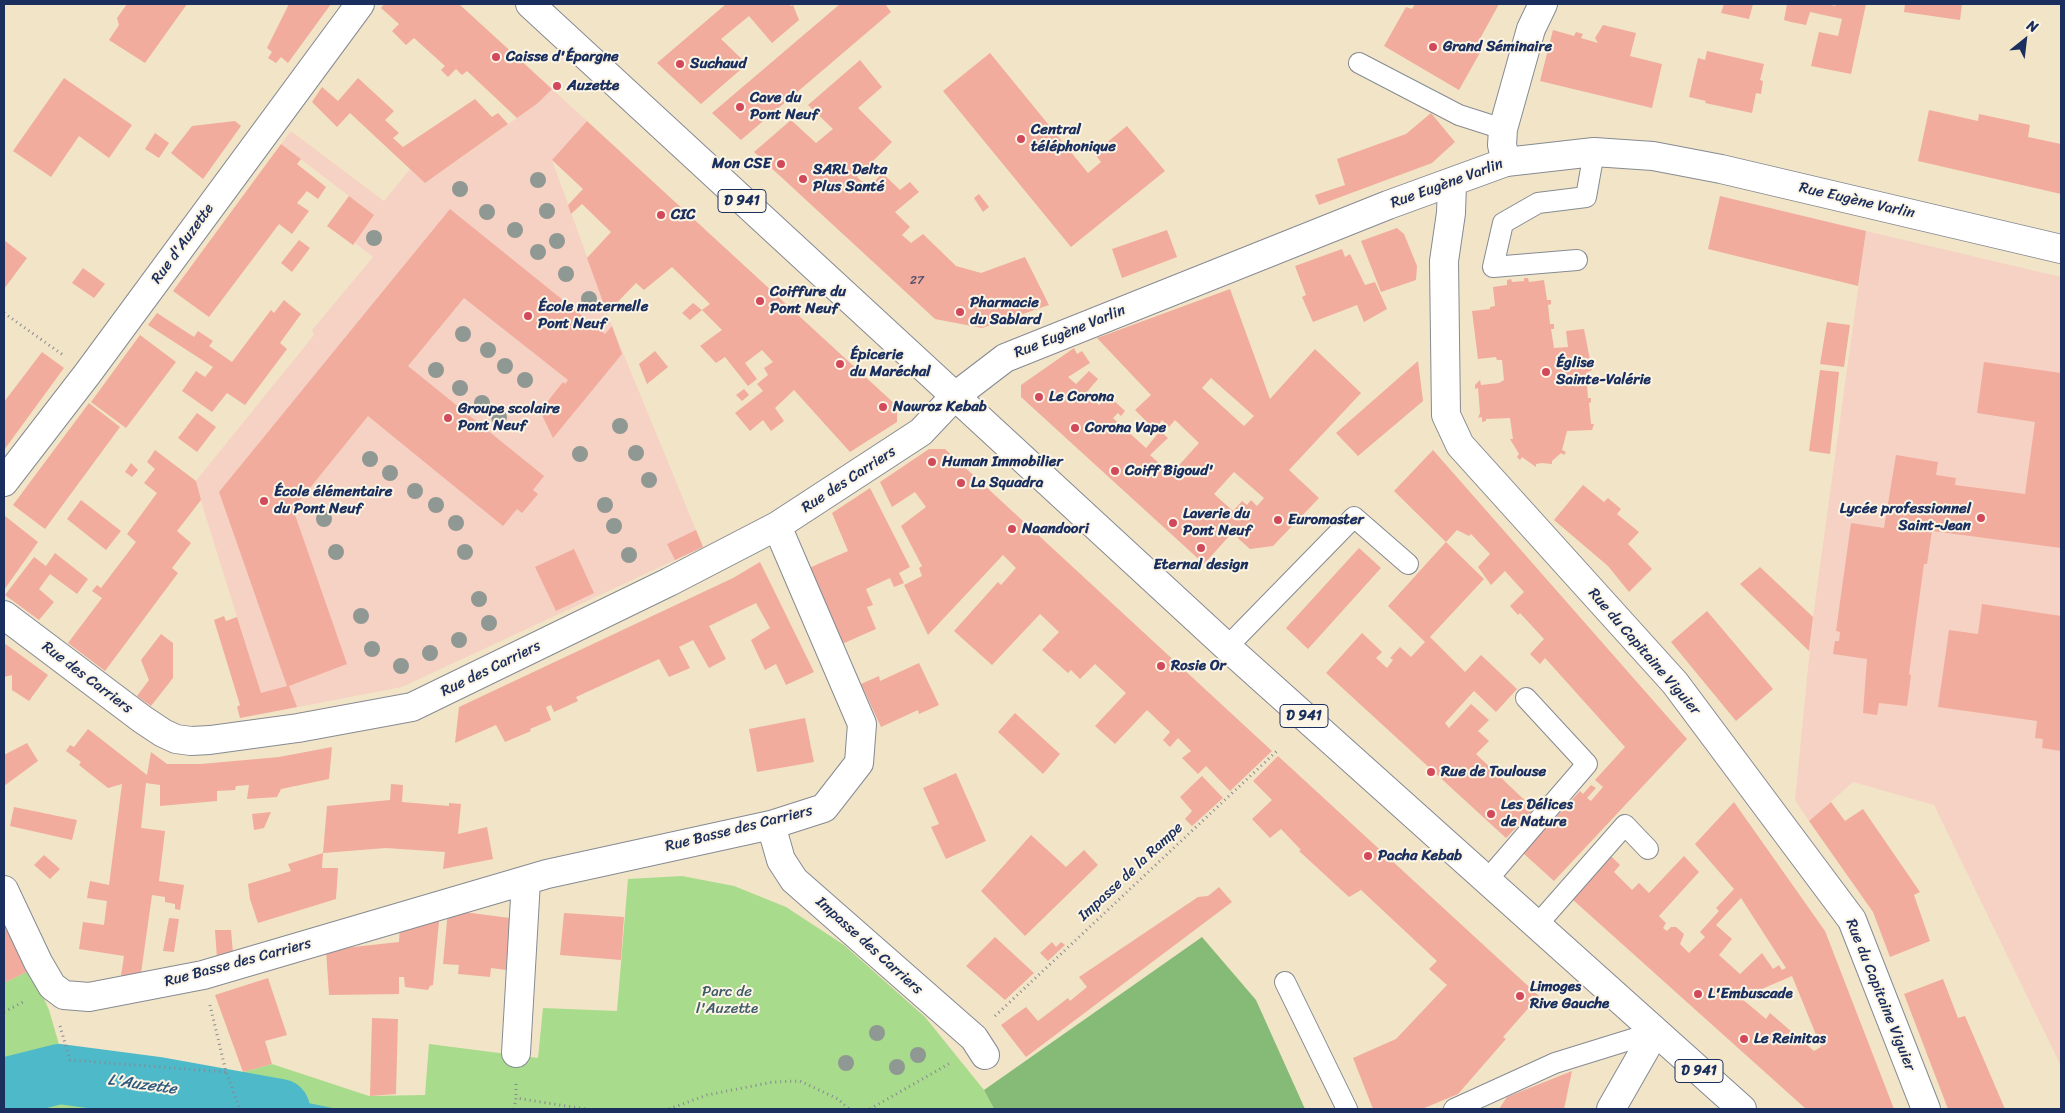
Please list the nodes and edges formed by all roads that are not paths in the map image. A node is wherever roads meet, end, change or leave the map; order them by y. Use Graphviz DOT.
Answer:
graph roads {
  1 [pos="360,4"];
  2 [pos="530,4"];
  3 [pos="1542,4"];
  4 [pos="1359,63"];
  5 [pos="1503,129"];
  6 [pos="1594,152"];
  7 [pos="1506,162"];
  8 [pos="1452,182"];
  9 [pos="2061,249"];
  10 [pos="1577,260"];
  11 [pos="954,397"];
  12 [pos="4,482"];
  13 [pos="777,526"];
  14 [pos="1408,564"];
  15 [pos="4,615"];
  16 [pos="1227,647"];
  17 [pos="1526,698"];
  18 [pos="771,825"];
  19 [pos="1648,850"];
  20 [pos="1487,880"];
  21 [pos="526,881"];
  22 [pos="4,890"];
  23 [pos="1537,925"];
  24 [pos="1285,982"];
  25 [pos="1655,1032"];
  26 [pos="981,1050"];
  27 [pos="516,1053"];
  28 [pos="1347,1109"];
  29 [pos="1454,1109"];
  30 [pos="1611,1109"];
  31 [pos="1742,1109"];
  32 [pos="1926,1109"];
  1 -- 12 [label="street, Rue d'Auzette"];
  2 -- 11 [label="street, D 941"];
  3 -- 5 [label="street"];
  4 -- 5 [label="lane"];
  5 -- 7 [label="street"];
  6 -- 7 [label="street, Rue Eugène Varlin"];
  6 -- 9 [label="street, Rue Eugène Varlin"];
  6 -- 10 [label="lane"];
  7 -- 8 [label="street, Rue Eugène Varlin"];
  8 -- 11 [label="street, Rue Eugène Varlin"];
  8 -- 32 [label="street, Rue du Capitaine Viguier"];
  11 -- 13 [label="street, Rue des Carriers"];
  11 -- 16 [label="street, D 941"];
  13 -- 15 [label="street, Rue des Carriers"];
  13 -- 18 [label="street, Rue Basse des Carriers"];
  14 -- 16 [label="lane"];
  16 -- 20 [label="street, D 941"];
  17 -- 20 [label="lane"];
  18 -- 21 [label="street, Rue Basse des Carriers"];
  18 -- 26 [label="street, Impasse des Carriers"];
  19 -- 23 [label="lane"];
  20 -- 23 [label="street, D 941"];
  21 -- 22 [label="street, Rue Basse des Carriers"];
  21 -- 27 [label="street"];
  23 -- 25 [label="street, D 941"];
  24 -- 28 [label="lane"];
  25 -- 29 [label="lane"];
  25 -- 30 [label="street"];
  25 -- 31 [label="street, D 941"];
}
